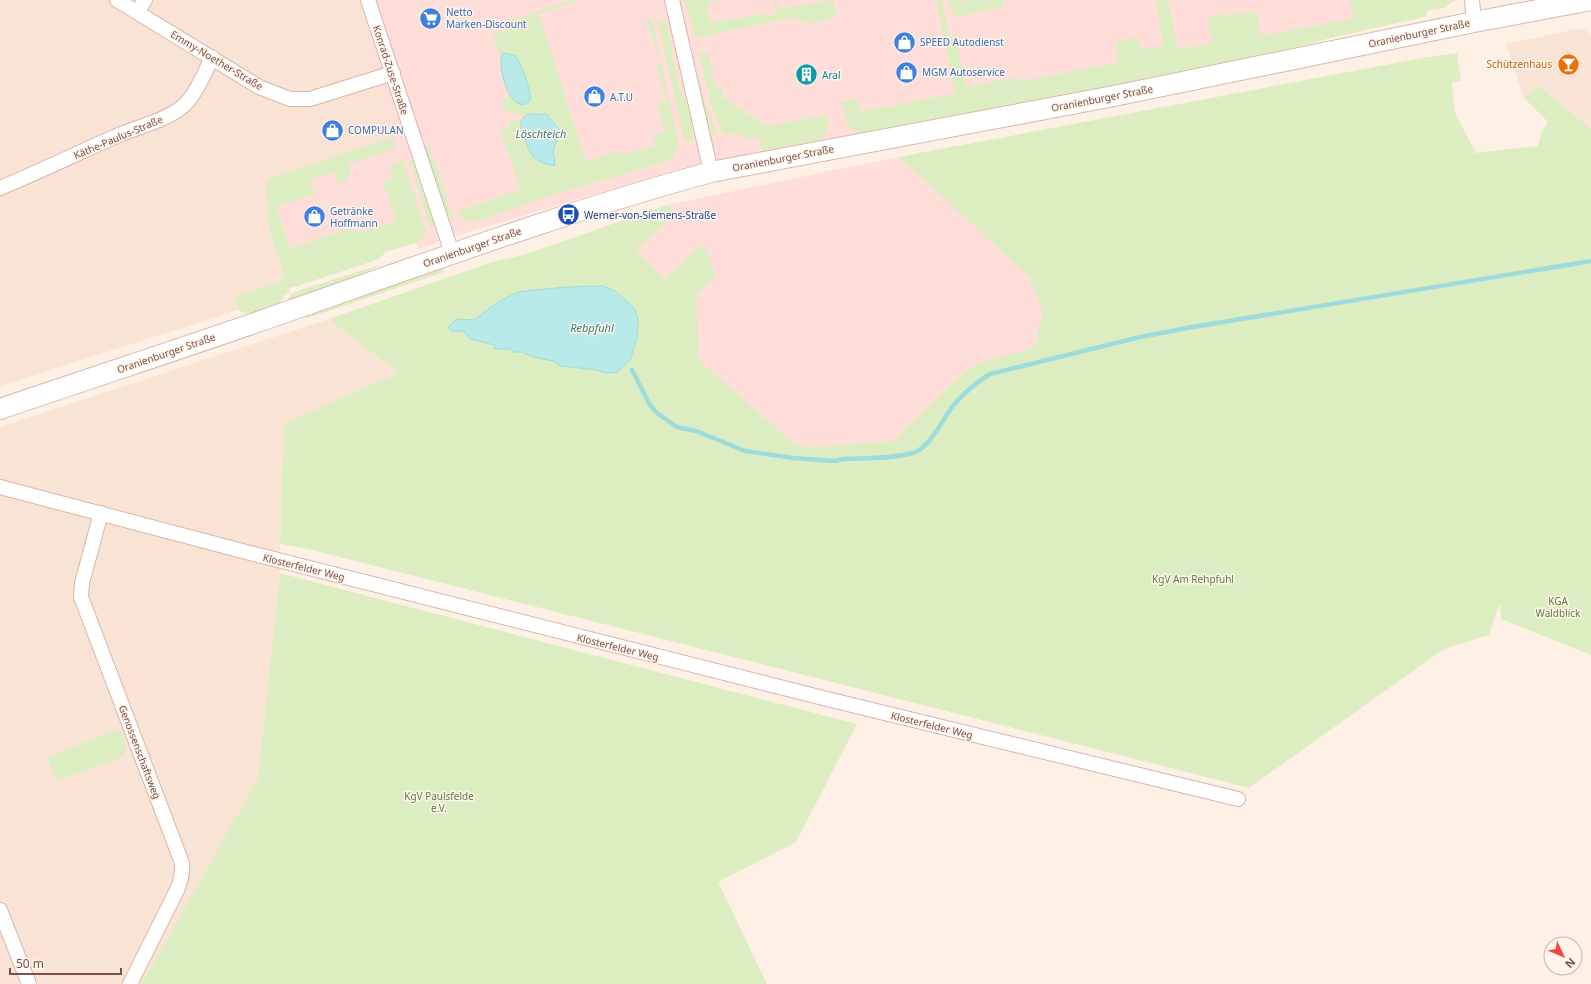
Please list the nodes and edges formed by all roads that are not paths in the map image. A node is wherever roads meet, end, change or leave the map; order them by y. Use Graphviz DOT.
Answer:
graph roads {
  1 [pos="117,0"];
  2 [pos="146,0"];
  3 [pos="368,0"];
  4 [pos="672,0"];
  5 [pos="1472,0"];
  6 [pos="1591,0"];
  7 [pos="137,12"];
  8 [pos="1474,22"];
  9 [pos="212,58"];
  10 [pos="393,73"];
  11 [pos="711,172"];
  12 [pos="0,188"];
  13 [pos="452,253"];
  14 [pos="0,409"];
  15 [pos="0,487"];
  16 [pos="101,514"];
  17 [pos="1238,799"];
  18 [pos="0,910"];
  19 [pos="29,984"];
  20 [pos="130,984"];
  1 -- 7 [label="street, Emmy-Noether-Straße"];
  2 -- 7 [label="street"];
  3 -- 10 [label="street, Konrad-Zuse-Straße"];
  4 -- 11 [label="street"];
  5 -- 8 [label="street"];
  6 -- 8 [label="main road, Oranienburger Straße"];
  7 -- 9 [label="street, Emmy-Noether-Straße"];
  8 -- 11 [label="main road, Oranienburger Straße"];
  9 -- 10 [label="street, Emmy-Noether-Straße"];
  9 -- 12 [label="street, Käthe-Paulus-Straße"];
  10 -- 13 [label="street, Konrad-Zuse-Straße"];
  11 -- 13 [label="main road, Oranienburger Straße"];
  13 -- 14 [label="main road, Oranienburger Straße"];
  15 -- 16 [label="street, Klosterfelder Weg"];
  16 -- 17 [label="street, Klosterfelder Weg"];
  16 -- 20 [label="street, Genossenschaftsweg"];
  18 -- 19 [label="street"];
}
